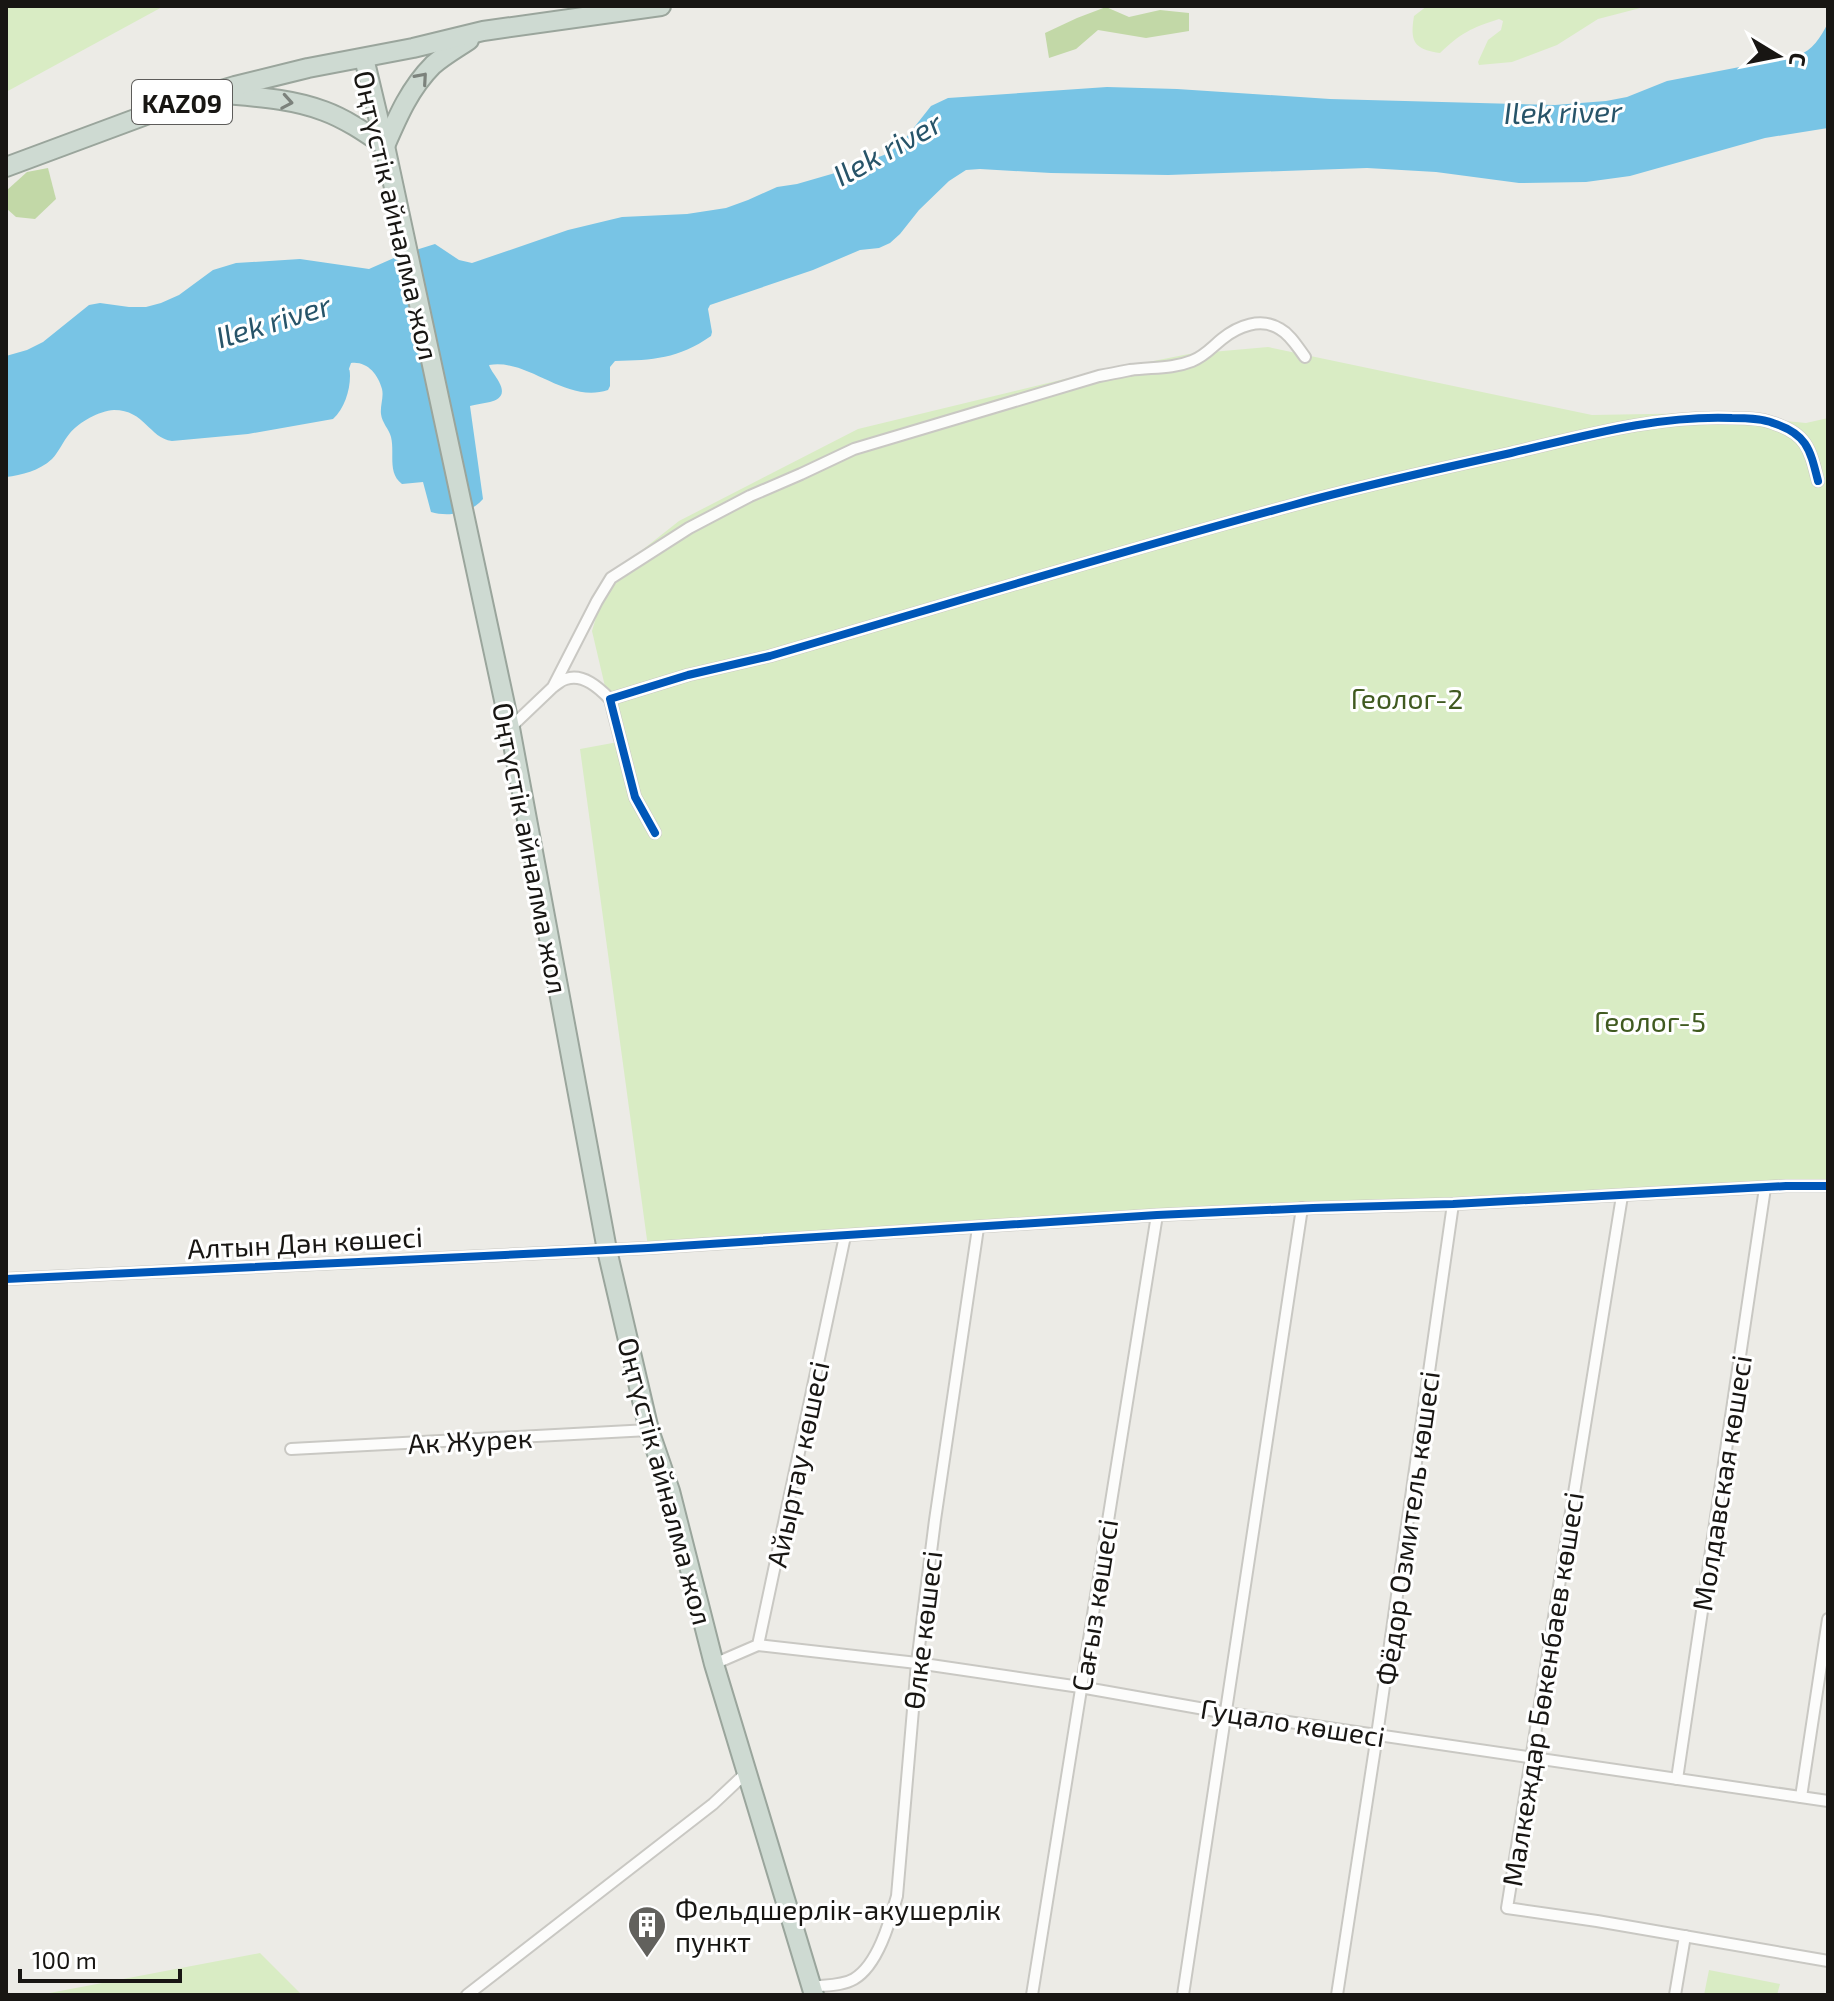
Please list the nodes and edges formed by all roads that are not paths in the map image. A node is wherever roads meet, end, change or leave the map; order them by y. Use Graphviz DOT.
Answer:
graph roads {
  1 [pos="661,6"];
  2 [pos="483,31"];
  3 [pos="364,58"];
  4 [pos="210,93"];
  5 [pos="386,151"];
  6 [pos="6,167"];
  7 [pos="1305,357"];
  8 [pos="1818,481"];
  9 [pos="553,687"];
  10 [pos="610,699"];
  11 [pos="510,728"];
  12 [pos="655,833"];
  13 [pos="1828,1186"];
  14 [pos="1765,1188"];
  15 [pos="1622,1196"];
  16 [pos="1453,1204"];
  17 [pos="1302,1208"];
  18 [pos="1157,1215"];
  19 [pos="978,1228"];
  20 [pos="845,1236"];
  21 [pos="607,1250"];
  22 [pos="6,1279"];
  23 [pos="649,1430"];
  24 [pos="291,1449"];
  25 [pos="1828,1619"];
  26 [pos="758,1645"];
  27 [pos="917,1663"];
  28 [pos="714,1664"];
  29 [pos="1080,1687"];
  30 [pos="1227,1713"];
  31 [pos="1377,1735"];
  32 [pos="1530,1757"];
  33 [pos="746,1773"];
  34 [pos="1677,1779"];
  35 [pos="1801,1797"];
  36 [pos="1828,1801"];
  37 [pos="1685,1936"];
  38 [pos="1828,1961"];
  39 [pos="813,1991"];
  40 [pos="467,1995"];
  41 [pos="1032,1995"];
  42 [pos="1183,1995"];
  43 [pos="1337,1995"];
  44 [pos="1675,1995"];
  1 -- 2 [label="highway, KAZ09"];
  2 -- 3 [label="highway, KAZ09"];
  5 -- 2 [label="highway, one-way"];
  3 -- 4 [label="highway, Оңтүстік айналма жол / KAZ09"];
  3 -- 5 [label="highway, Оңтүстік айналма жол"];
  4 -- 5 [label="highway, one-way"];
  4 -- 6 [label="highway, Оңтүстік айналма жол / KAZ09"];
  5 -- 11 [label="highway, Оңтүстік айналма жол"];
  7 -- 9 [label="street"];
  8 -- 10 [label="street"];
  9 -- 10 [label="street"];
  9 -- 11 [label="street"];
  10 -- 12 [label="street"];
  11 -- 21 [label="highway, Оңтүстік айналма жол"];
  13 -- 14 [label="street, Алтын Дән көшесі"];
  14 -- 15 [label="street, Алтын Дән көшесі"];
  14 -- 34 [label="street, Молдавская көшесі"];
  15 -- 16 [label="street, Алтын Дән көшесі"];
  15 -- 32 [label="street, Малкеждар Бөкенбаев көшесі"];
  16 -- 17 [label="street, Алтын Дән көшесі"];
  16 -- 31 [label="street, Фёдор Озмитель көшесі"];
  17 -- 18 [label="street, Алтын Дән көшесі"];
  17 -- 30 [label="street"];
  18 -- 19 [label="street, Алтын Дән көшесі"];
  18 -- 29 [label="street, Сағыз көшесі"];
  19 -- 20 [label="street, Алтын Дән көшесі"];
  19 -- 27 [label="street, Өлке көшесі"];
  20 -- 21 [label="street, Алтын Дән көшесі"];
  20 -- 26 [label="street, Айыртау көшесі"];
  21 -- 22 [label="street, Алтын Дән көшесі"];
  21 -- 23 [label="highway, Оңтүстік айналма жол"];
  23 -- 24 [label="street, Ак Журек"];
  23 -- 28 [label="highway, Оңтүстік айналма жол"];
  25 -- 35 [label="street"];
  26 -- 27 [label="street, Гуцало көшесі"];
  26 -- 28 [label="street"];
  27 -- 29 [label="street, Гуцало көшесі"];
  27 -- 39 [label="street, Өлке көшесі"];
  28 -- 33 [label="highway, Оңтүстік айналма жол"];
  29 -- 30 [label="street, Гуцало көшесі"];
  29 -- 41 [label="street, Сағыз көшесі"];
  30 -- 31 [label="street, Гуцало көшесі"];
  30 -- 42 [label="street"];
  31 -- 32 [label="street, Гуцало көшесі"];
  31 -- 43 [label="street, Фёдор Озмитель көшесі"];
  32 -- 34 [label="street, Гуцало көшесі"];
  32 -- 37 [label="street, Малкеждар Бөкенбаев көшесі"];
  33 -- 39 [label="highway, Оңтүстік айналма жол"];
  33 -- 40 [label="street"];
  34 -- 35 [label="street, Гуцало көшесі"];
  35 -- 36 [label="street, Гуцало көшесі"];
  37 -- 38 [label="street, Малкеждар Бөкенбаев көшесі"];
  37 -- 44 [label="street"];
}
